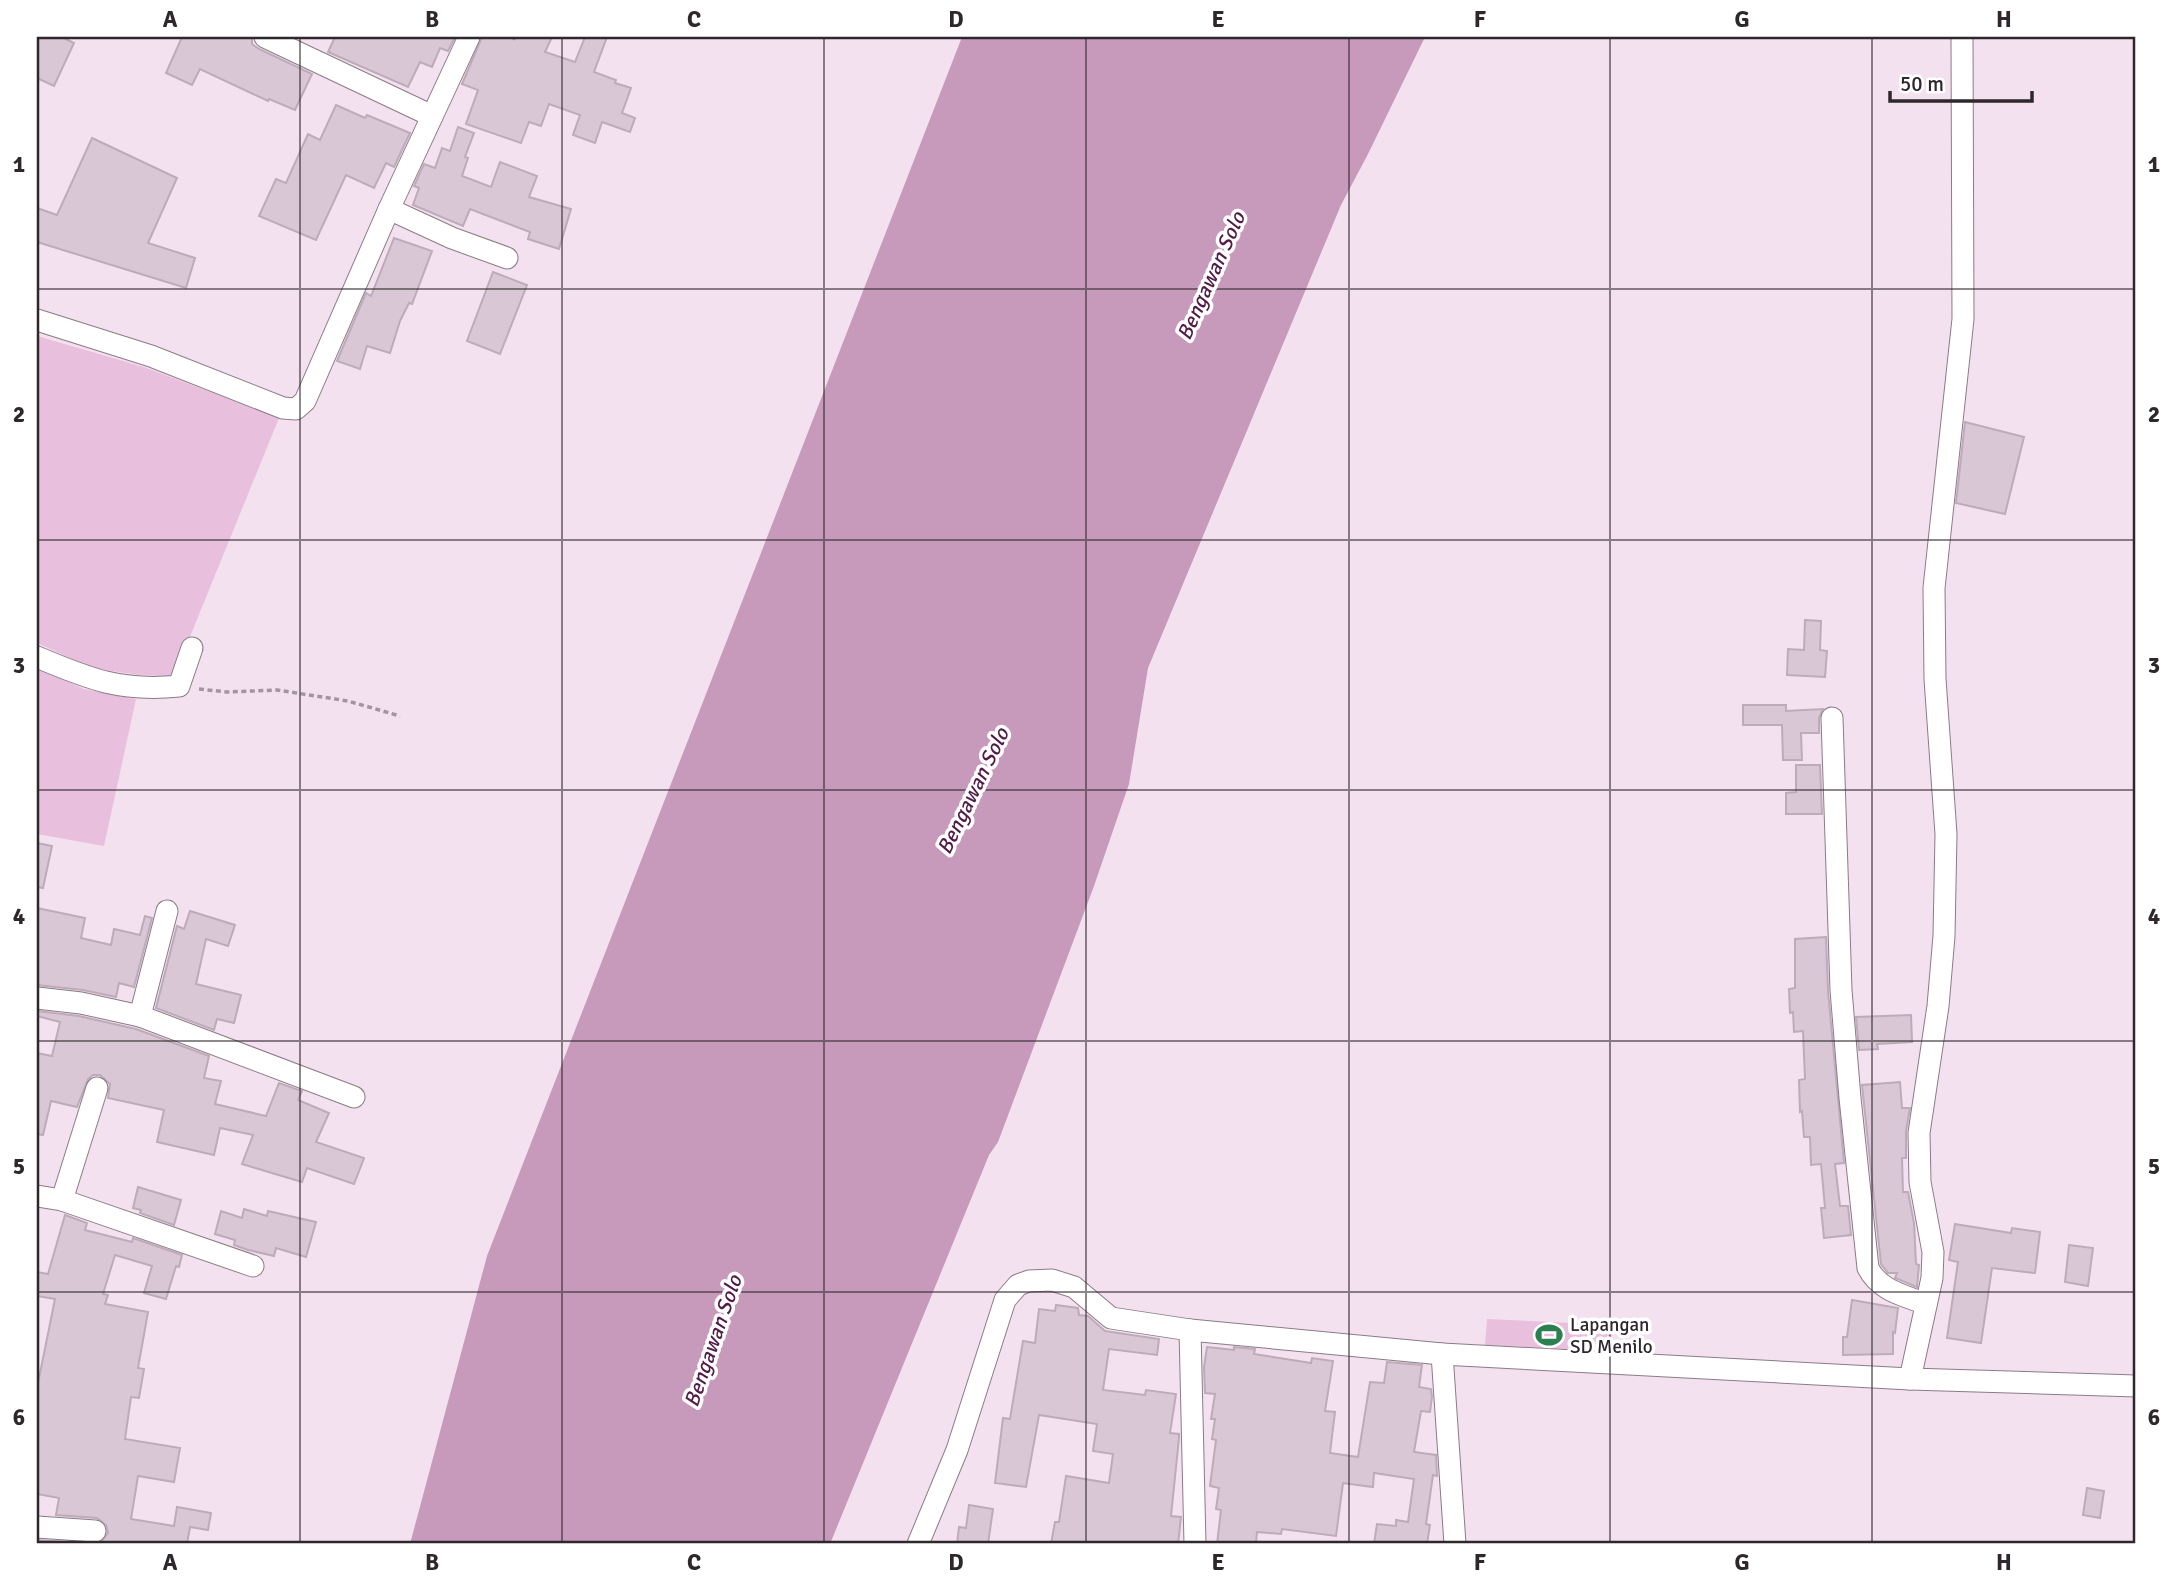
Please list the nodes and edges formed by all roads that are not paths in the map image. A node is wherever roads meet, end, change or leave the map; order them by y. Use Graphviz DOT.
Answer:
graph roads {
  1 [pos="265,37"];
  2 [pos="469,37"];
  3 [pos="1962,37"];
  4 [pos="432,116"];
  5 [pos="389,209"];
  6 [pos="507,258"];
  7 [pos="37,320"];
  8 [pos="192,648"];
  9 [pos="37,657"];
  10 [pos="1832,718"];
  11 [pos="167,911"];
  12 [pos="37,998"];
  13 [pos="140,1016"];
  14 [pos="97,1088"];
  15 [pos="354,1097"];
  16 [pos="37,1196"];
  17 [pos="62,1200"];
  18 [pos="253,1266"];
  19 [pos="1926,1304"];
  20 [pos="1190,1330"];
  21 [pos="1442,1354"];
  22 [pos="1910,1380"];
  23 [pos="2136,1386"];
  24 [pos="37,1527"];
  25 [pos="95,1531"];
  26 [pos="918,1544"];
  27 [pos="1195,1544"];
  28 [pos="1455,1544"];
  1 -- 4 [label="street"];
  2 -- 4 [label="street"];
  3 -- 19 [label="street"];
  4 -- 5 [label="street"];
  5 -- 6 [label="street"];
  5 -- 7 [label="street"];
  8 -- 9 [label="street"];
  10 -- 19 [label="street"];
  11 -- 13 [label="street"];
  12 -- 13 [label="street"];
  13 -- 15 [label="street"];
  14 -- 17 [label="street"];
  16 -- 17 [label="street"];
  17 -- 18 [label="street"];
  19 -- 22 [label="street"];
  20 -- 21 [label="street"];
  20 -- 26 [label="street"];
  20 -- 27 [label="street"];
  21 -- 22 [label="street"];
  21 -- 28 [label="street"];
  22 -- 23 [label="street"];
  24 -- 25 [label="street"];
}
